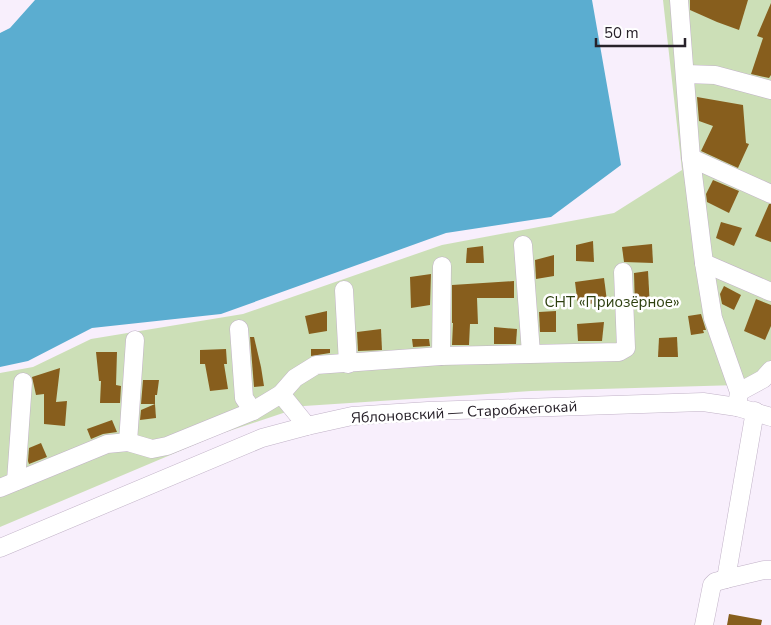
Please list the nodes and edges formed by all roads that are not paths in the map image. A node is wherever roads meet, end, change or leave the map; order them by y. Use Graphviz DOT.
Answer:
graph roads {
  1 [pos="679,0"];
  2 [pos="686,74"];
  3 [pos="771,90"];
  4 [pos="692,158"];
  5 [pos="771,194"];
  6 [pos="523,245"];
  7 [pos="704,263"];
  8 [pos="442,266"];
  9 [pos="623,272"];
  10 [pos="344,290"];
  11 [pos="771,292"];
  12 [pos="239,329"];
  13 [pos="135,340"];
  14 [pos="531,353"];
  15 [pos="441,356"];
  16 [pos="348,364"];
  17 [pos="771,370"];
  18 [pos="23,382"];
  19 [pos="281,394"];
  20 [pos="738,399"];
  21 [pos="253,411"];
  22 [pos="763,414"];
  23 [pos="307,426"];
  24 [pos="128,442"];
  25 [pos="8,484"];
  26 [pos="0,548"];
  27 [pos="771,570"];
  28 [pos="726,578"];
  29 [pos="704,625"];
  1 -- 2 [label="street"];
  2 -- 3 [label="street"];
  2 -- 4 [label="street"];
  4 -- 5 [label="street"];
  4 -- 7 [label="street"];
  6 -- 14 [label="street"];
  7 -- 11 [label="street"];
  7 -- 20 [label="street"];
  8 -- 15 [label="street"];
  9 -- 14 [label="street"];
  10 -- 16 [label="street"];
  12 -- 21 [label="street"];
  13 -- 24 [label="street"];
  14 -- 15 [label="street"];
  15 -- 16 [label="street"];
  16 -- 19 [label="street"];
  17 -- 20 [label="street"];
  18 -- 25 [label="street"];
  19 -- 21 [label="street"];
  19 -- 23 [label="street"];
  20 -- 22 [label="street, Яблоновский — Старобжегокай"];
  20 -- 23 [label="street, Яблоновский — Старобжегокай"];
  21 -- 24 [label="street"];
  22 -- 28 [label="street"];
  23 -- 26 [label="street, Яблоновский — Старобжегокай"];
  24 -- 25 [label="street"];
  27 -- 28 [label="street"];
  28 -- 29 [label="street"];
}
